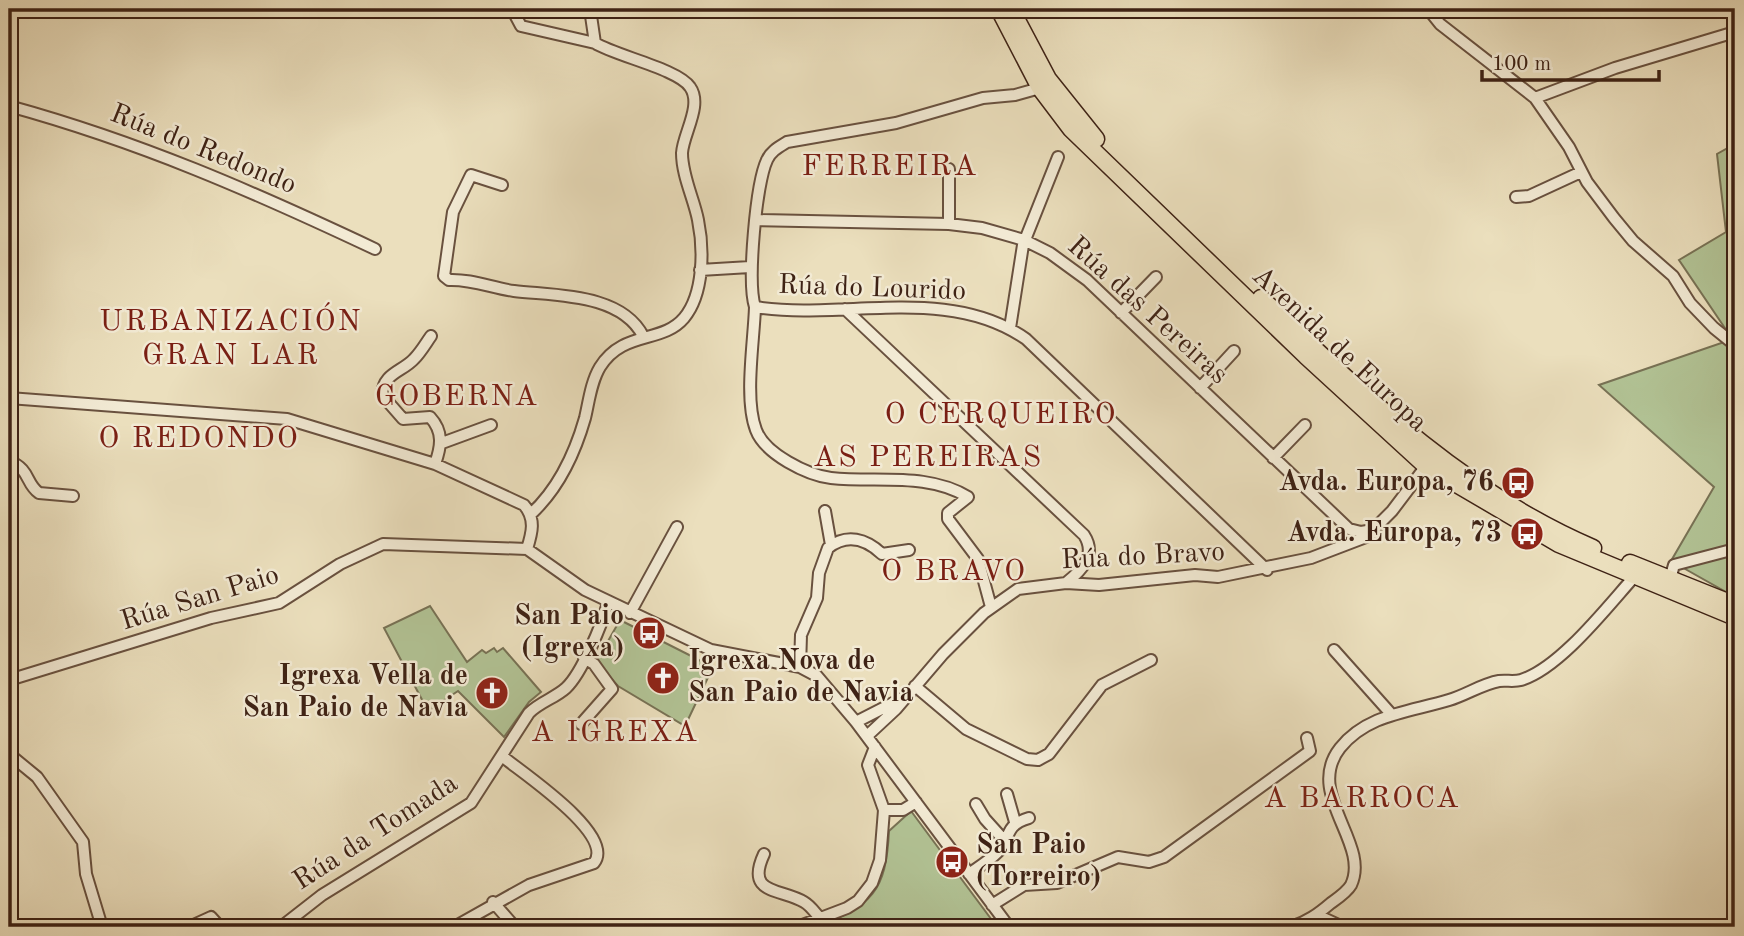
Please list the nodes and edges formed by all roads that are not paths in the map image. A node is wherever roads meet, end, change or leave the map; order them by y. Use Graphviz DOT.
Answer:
graph roads {
  1 [pos="512,9"];
  2 [pos="590,9"];
  3 [pos="999,9"];
  4 [pos="1011,9"];
  5 [pos="1271,9"];
  6 [pos="1295,9"];
  7 [pos="1428,9"];
  8 [pos="1735,32"];
  9 [pos="595,43"];
  10 [pos="1040,88"];
  11 [pos="1535,98"];
  12 [pos="9,106"];
  13 [pos="1058,157"];
  14 [pos="949,169"];
  15 [pos="1581,172"];
  16 [pos="502,185"];
  17 [pos="1516,197"];
  18 [pos="757,220"];
  19 [pos="948,224"];
  20 [pos="1024,240"];
  21 [pos="375,249"];
  22 [pos="750,267"];
  23 [pos="700,270"];
  24 [pos="1156,277"];
  25 [pos="755,307"];
  26 [pos="845,309"];
  27 [pos="1121,313"];
  28 [pos="1010,328"];
  29 [pos="431,336"];
  30 [pos="643,336"];
  31 [pos="1735,345"];
  32 [pos="1234,351"];
  33 [pos="1200,388"];
  34 [pos="9,398"];
  35 [pos="491,425"];
  36 [pos="1305,425"];
  37 [pos="442,443"];
  38 [pos="1273,458"];
  39 [pos="9,461"];
  40 [pos="435,464"];
  41 [pos="1426,466"];
  42 [pos="74,496"];
  43 [pos="825,511"];
  44 [pos="531,514"];
  45 [pos="677,527"];
  46 [pos="1349,529"];
  47 [pos="1373,530"];
  48 [pos="831,545"];
  49 [pos="1342,547"];
  50 [pos="527,549"];
  51 [pos="1735,549"];
  52 [pos="908,550"];
  53 [pos="1087,562"];
  54 [pos="1267,570"];
  55 [pos="1634,577"];
  56 [pos="1670,579"];
  57 [pos="1066,583"];
  58 [pos="1098,584"];
  59 [pos="608,603"];
  60 [pos="1735,605"];
  61 [pos="991,607"];
  62 [pos="630,613"];
  63 [pos="1735,617"];
  64 [pos="1334,650"];
  65 [pos="584,658"];
  66 [pos="1151,660"];
  67 [pos="800,667"];
  68 [pos="9,680"];
  69 [pos="915,686"];
  70 [pos="903,698"];
  71 [pos="1392,715"];
  72 [pos="856,722"];
  73 [pos="581,724"];
  74 [pos="867,736"];
  75 [pos="1307,738"];
  76 [pos="875,747"];
  77 [pos="9,754"];
  78 [pos="503,757"];
  79 [pos="1007,794"];
  80 [pos="916,802"];
  81 [pos="976,804"];
  82 [pos="884,810"];
  83 [pos="1029,818"];
  84 [pos="1015,822"];
  85 [pos="1003,839"];
  86 [pos="764,854"];
  87 [pos="969,874"];
  88 [pos="493,902"];
  89 [pos="992,905"];
  90 [pos="1317,915"];
  91 [pos="820,918"];
  92 [pos="102,927"];
  93 [pos="188,927"];
  94 [pos="220,927"];
  95 [pos="281,927"];
  96 [pos="454,927"];
  97 [pos="514,927"];
  98 [pos="797,927"];
  99 [pos="1009,927"];
  100 [pos="1290,927"];
  101 [pos="1343,927"];
  1 -- 9 [label="street"];
  2 -- 9 [label="street"];
  3 -- 10 [label="main road, Avenida de Europa"];
  4 -- 56 [label="main road, Avenida de Europa"];
  5 -- 6 [label="street"];
  7 -- 11 [label="street"];
  8 -- 11 [label="street"];
  9 -- 23 [label="street"];
  10 -- 18 [label="street"];
  10 -- 41 [label="main road, Avenida de Europa"];
  11 -- 15 [label="street"];
  12 -- 21 [label="street, Rúa do Redondo"];
  13 -- 20 [label="street"];
  14 -- 19 [label="street"];
  15 -- 17 [label="street"];
  15 -- 31 [label="street"];
  16 -- 30 [label="street"];
  18 -- 19 [label="street, Rúa das Pereiras"];
  18 -- 22 [label="street"];
  19 -- 20 [label="street, Rúa das Pereiras"];
  20 -- 27 [label="street, Rúa das Pereiras"];
  20 -- 28 [label="street"];
  22 -- 23 [label="street"];
  22 -- 25 [label="street"];
  23 -- 30 [label="street"];
  24 -- 27 [label="street"];
  25 -- 26 [label="street, Rúa do Lourido"];
  25 -- 61 [label="street"];
  26 -- 28 [label="street, Rúa do Lourido"];
  26 -- 53 [label="street"];
  27 -- 33 [label="street, Rúa das Pereiras"];
  28 -- 54 [label="street, Rúa do Lourido"];
  29 -- 37 [label="street"];
  30 -- 44 [label="street"];
  32 -- 33 [label="street"];
  33 -- 38 [label="street, Rúa das Pereiras"];
  34 -- 40 [label="street"];
  35 -- 37 [label="street"];
  36 -- 38 [label="street"];
  37 -- 40 [label="street"];
  38 -- 46 [label="street, Rúa das Pereiras"];
  39 -- 42 [label="street"];
  40 -- 44 [label="street"];
  41 -- 47 [label="street, Rúa do Bravo"];
  41 -- 55 [label="main road, Avenida de Europa"];
  43 -- 48 [label="street"];
  44 -- 50 [label="street"];
  45 -- 62 [label="street"];
  46 -- 47 [label="street"];
  46 -- 49 [label="street"];
  47 -- 49 [label="street, Rúa do Bravo"];
  48 -- 52 [label="street"];
  48 -- 67 [label="street"];
  49 -- 54 [label="street, Rúa do Bravo"];
  50 -- 59 [label="street"];
  50 -- 68 [label="street, Rúa San Paio"];
  51 -- 56 [label="street"];
  53 -- 57 [label="street"];
  53 -- 58 [label="street"];
  54 -- 58 [label="street, Rúa do Bravo"];
  55 -- 63 [label="main road, Avenida de Europa"];
  55 -- 71 [label="street"];
  56 -- 60 [label="main road, Avenida de Europa"];
  57 -- 58 [label="street, Rúa do Bravo"];
  57 -- 61 [label="street, Rúa do Bravo"];
  59 -- 62 [label="street"];
  59 -- 65 [label="street, Rúa da Tomada"];
  61 -- 69 [label="street, Rúa do Bravo"];
  62 -- 67 [label="street"];
  64 -- 71 [label="street"];
  65 -- 73 [label="street"];
  65 -- 78 [label="street, Rúa da Tomada"];
  66 -- 69 [label="street"];
  67 -- 72 [label="street"];
  69 -- 70 [label="street, Rúa do Bravo"];
  70 -- 72 [label="street, Rúa do Bravo"];
  70 -- 74 [label="street, Rúa do Bravo"];
  71 -- 90 [label="street"];
  72 -- 74 [label="street"];
  74 -- 76 [label="street"];
  75 -- 89 [label="street"];
  76 -- 80 [label="street"];
  76 -- 82 [label="street"];
  77 -- 92 [label="street"];
  78 -- 88 [label="street"];
  78 -- 95 [label="street, Rúa da Tomada"];
  79 -- 84 [label="street"];
  80 -- 82 [label="street"];
  80 -- 87 [label="street"];
  81 -- 85 [label="street"];
  82 -- 91 [label="street"];
  83 -- 84 [label="street"];
  84 -- 85 [label="street"];
  85 -- 87 [label="street"];
  86 -- 91 [label="street"];
  87 -- 89 [label="street"];
  88 -- 96 [label="street"];
  88 -- 97 [label="street"];
  89 -- 99 [label="street"];
  90 -- 100 [label="street"];
  90 -- 101 [label="street"];
  91 -- 98 [label="street"];
  93 -- 94 [label="street"];
}
